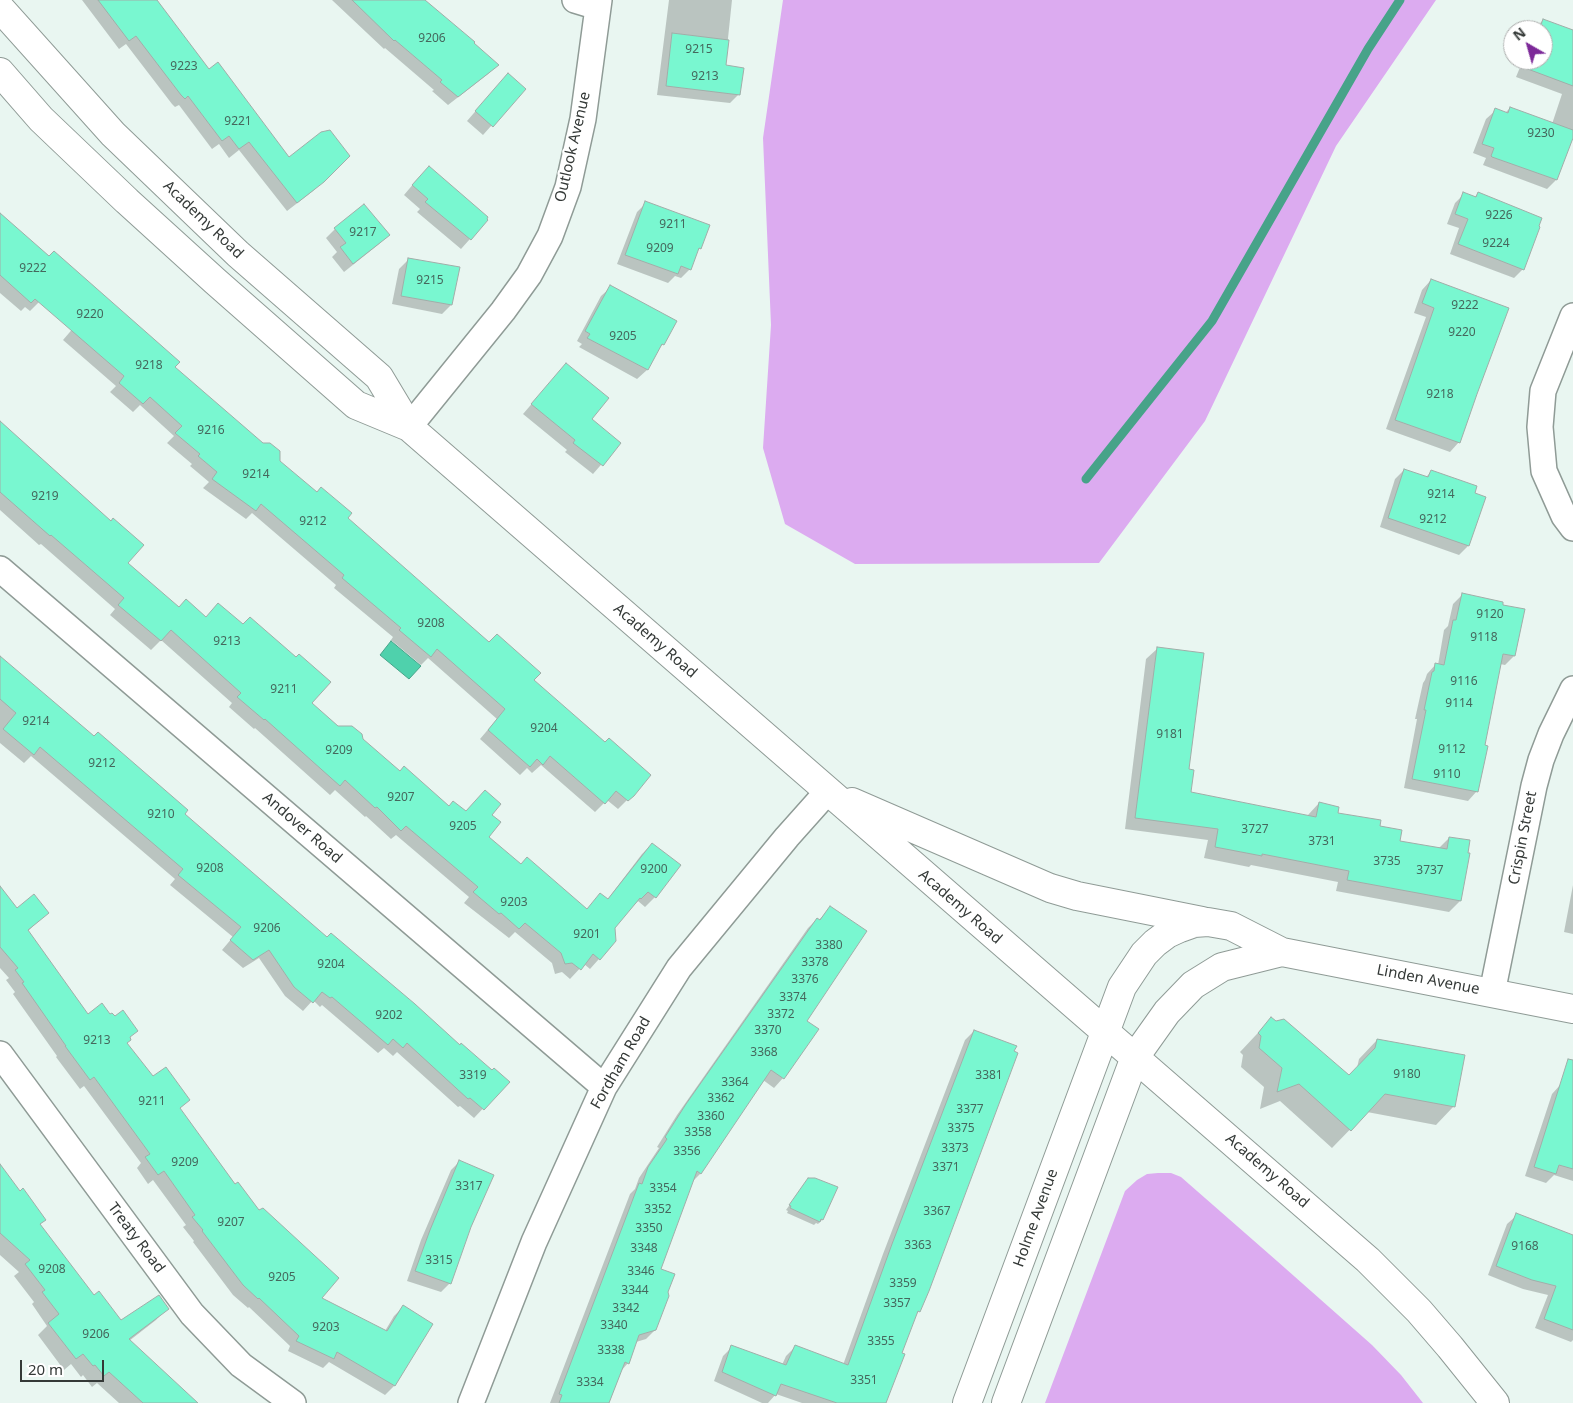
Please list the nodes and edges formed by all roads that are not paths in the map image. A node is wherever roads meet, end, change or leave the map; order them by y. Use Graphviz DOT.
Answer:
graph roads {
  1 [pos="575,0"];
  2 [pos="599,3"];
  3 [pos="0,8"];
  4 [pos="0,72"];
  5 [pos="1573,316"];
  6 [pos="409,427"];
  7 [pos="1573,528"];
  8 [pos="0,569"];
  9 [pos="1573,689"];
  10 [pos="828,791"];
  11 [pos="1208,922"];
  12 [pos="1282,952"];
  13 [pos="1492,993"];
  14 [pos="1573,1009"];
  15 [pos="1105,1032"];
  16 [pos="0,1054"];
  17 [pos="1135,1057"];
  18 [pos="604,1087"];
  19 [pos="293,1403"];
  20 [pos="472,1403"];
  21 [pos="967,1403"];
  22 [pos="1006,1403"];
  23 [pos="1495,1403"];
  1 -- 2 [label="street"];
  2 -- 6 [label="street, Outlook Avenue"];
  3 -- 6 [label="main road, Academy Road"];
  4 -- 6 [label="main road, Academy Road"];
  5 -- 7 [label="street"];
  6 -- 10 [label="main road, Academy Road"];
  8 -- 18 [label="street, Andover Road"];
  9 -- 13 [label="street, Crispin Street"];
  10 -- 11 [label="main road"];
  10 -- 15 [label="main road, Academy Road"];
  10 -- 18 [label="street, Fordham Road"];
  11 -- 12 [label="main road, Linden Avenue"];
  11 -- 15 [label="main road, Linden Avenue"];
  12 -- 13 [label="main road, Linden Avenue"];
  12 -- 17 [label="main road, Linden Avenue"];
  13 -- 14 [label="main road, Linden Avenue"];
  15 -- 17 [label="main road, Academy Road"];
  15 -- 21 [label="main road, Holme Avenue"];
  16 -- 19 [label="street, Treaty Road"];
  17 -- 22 [label="main road"];
  17 -- 23 [label="main road, Academy Road"];
  18 -- 20 [label="street, Fordham Road"];
}
